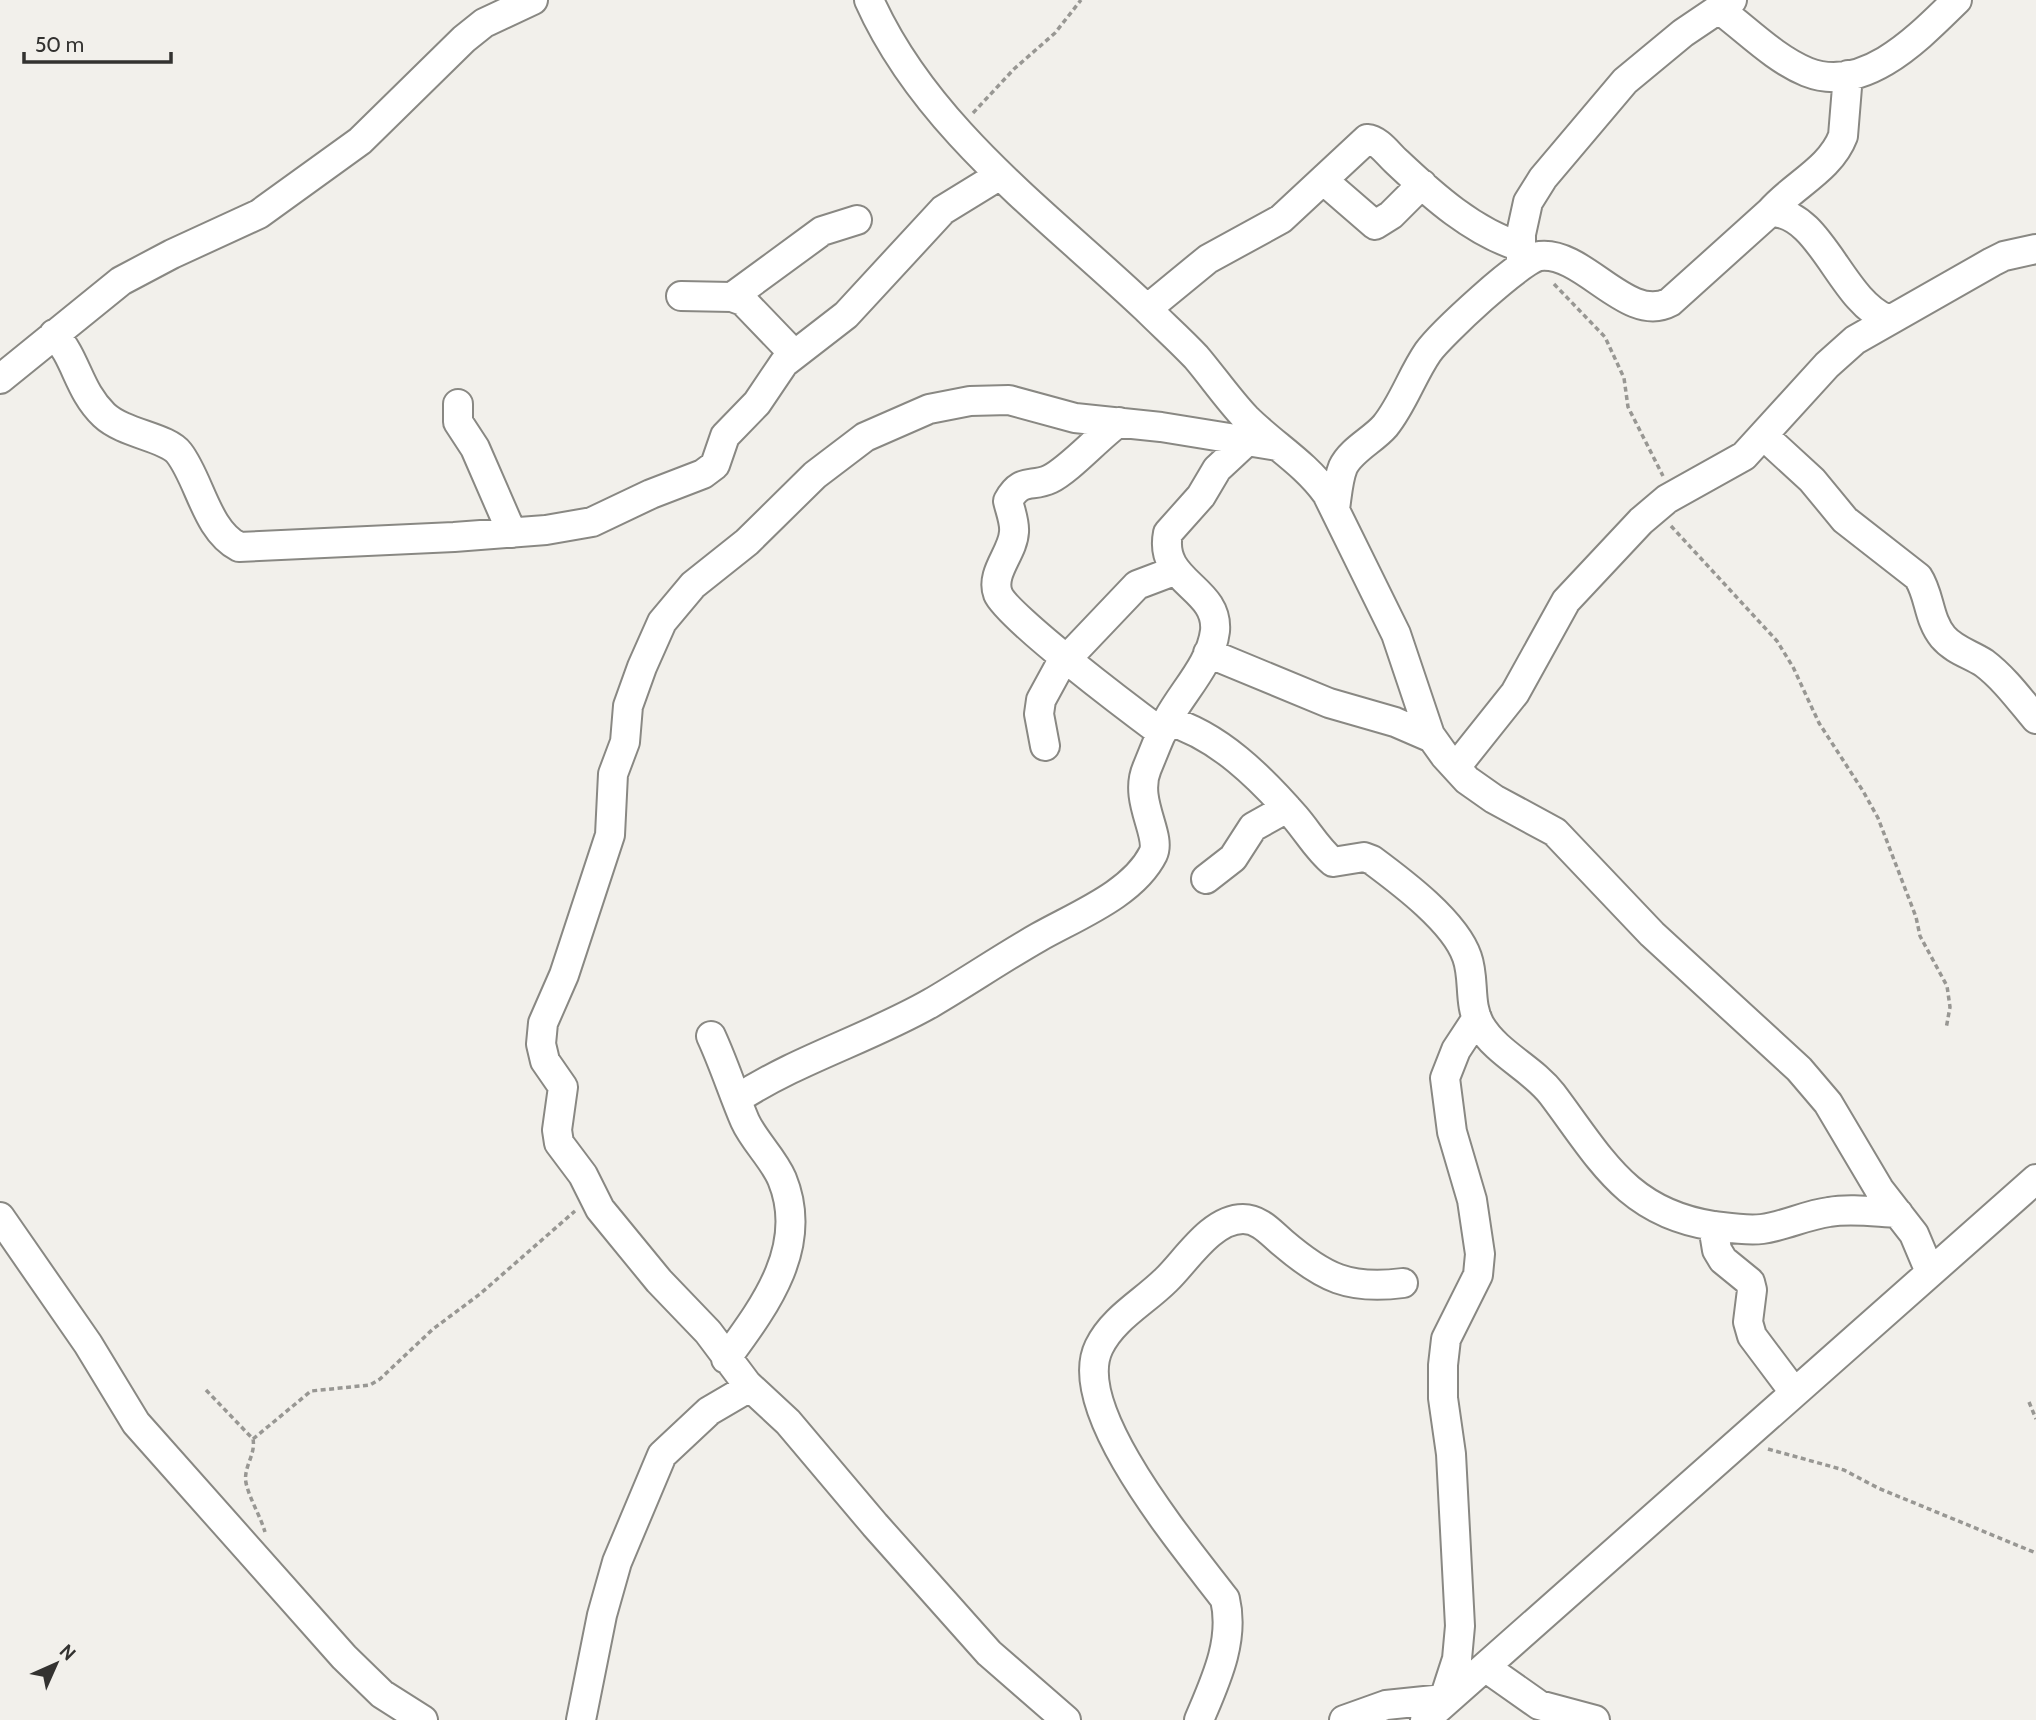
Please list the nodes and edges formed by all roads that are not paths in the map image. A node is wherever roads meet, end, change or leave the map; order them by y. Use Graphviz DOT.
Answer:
graph roads {
  1 [pos="533,0"];
  2 [pos="869,0"];
  3 [pos="1958,0"];
  4 [pos="1726,5"];
  5 [pos="1849,75"];
  6 [pos="1000,175"];
  7 [pos="1324,180"];
  8 [pos="1422,184"];
  9 [pos="1770,212"];
  10 [pos="857,220"];
  11 [pos="2036,249"];
  12 [pos="1525,257"];
  13 [pos="681,296"];
  14 [pos="732,297"];
  15 [pos="1147,309"];
  16 [pos="1887,319"];
  17 [pos="54,334"];
  18 [pos="793,354"];
  19 [pos="0,379"];
  20 [pos="458,404"];
  21 [pos="1119,422"];
  22 [pos="1764,436"];
  23 [pos="1247,442"];
  24 [pos="1284,449"];
  25 [pos="1355,452"];
  26 [pos="1335,509"];
  27 [pos="512,533"];
  28 [pos="1174,570"];
  29 [pos="1208,653"];
  30 [pos="1067,658"];
  31 [pos="2036,719"];
  32 [pos="1165,727"];
  33 [pos="1432,738"];
  34 [pos="1045,746"];
  35 [pos="1455,767"];
  36 [pos="1287,808"];
  37 [pos="1206,879"];
  38 [pos="1477,1018"];
  39 [pos="711,1036"];
  40 [pos="737,1099"];
  41 [pos="2036,1179"];
  42 [pos="1898,1213"];
  43 [pos="0,1217"];
  44 [pos="1713,1226"];
  45 [pos="1930,1272"];
  46 [pos="1403,1283"];
  47 [pos="726,1359"];
  48 [pos="750,1387"];
  49 [pos="1794,1392"];
  50 [pos="1485,1667"];
  51 [pos="1452,1694"];
  52 [pos="423,1720"];
  53 [pos="581,1720"];
  54 [pos="1066,1720"];
  55 [pos="1199,1720"];
  56 [pos="1345,1720"];
  57 [pos="1425,1720"];
  58 [pos="1595,1720"];
  1 -- 17 [label="street"];
  2 -- 6 [label="street"];
  3 -- 5 [label="street"];
  4 -- 5 [label="street"];
  4 -- 12 [label="street"];
  5 -- 9 [label="street"];
  6 -- 15 [label="street"];
  6 -- 18 [label="street"];
  7 -- 8 [label="street"];
  7 -- 8 [label="street"];
  7 -- 15 [label="street"];
  8 -- 12 [label="street"];
  9 -- 12 [label="street"];
  9 -- 16 [label="street"];
  10 -- 14 [label="street"];
  11 -- 16 [label="street"];
  12 -- 25 [label="street"];
  13 -- 14 [label="street"];
  14 -- 18 [label="street"];
  15 -- 24 [label="street"];
  16 -- 22 [label="street"];
  17 -- 19 [label="street"];
  17 -- 27 [label="street"];
  18 -- 27 [label="street"];
  20 -- 27 [label="street"];
  21 -- 23 [label="street"];
  21 -- 30 [label="street"];
  21 -- 47 [label="street"];
  22 -- 31 [label="street"];
  22 -- 35 [label="street"];
  23 -- 24 [label="street"];
  23 -- 28 [label="street"];
  24 -- 25 [label="street"];
  24 -- 26 [label="street"];
  25 -- 26 [label="street"];
  26 -- 33 [label="street"];
  28 -- 29 [label="street"];
  28 -- 30 [label="street"];
  29 -- 32 [label="street"];
  29 -- 33 [label="street"];
  30 -- 32 [label="street"];
  30 -- 34 [label="street"];
  32 -- 36 [label="street"];
  32 -- 40 [label="street"];
  33 -- 35 [label="street"];
  35 -- 42 [label="street"];
  36 -- 37 [label="street"];
  36 -- 38 [label="street"];
  38 -- 44 [label="street"];
  38 -- 51 [label="street"];
  39 -- 40 [label="street"];
  40 -- 47 [label="street"];
  41 -- 45 [label="street"];
  42 -- 44 [label="street"];
  42 -- 45 [label="street"];
  43 -- 52 [label="street"];
  44 -- 49 [label="street"];
  45 -- 49 [label="street"];
  46 -- 55 [label="street"];
  47 -- 48 [label="street"];
  48 -- 53 [label="street"];
  48 -- 54 [label="street"];
  49 -- 50 [label="street"];
  50 -- 51 [label="street"];
  50 -- 58 [label="street"];
  51 -- 56 [label="street"];
  51 -- 57 [label="street"];
}
